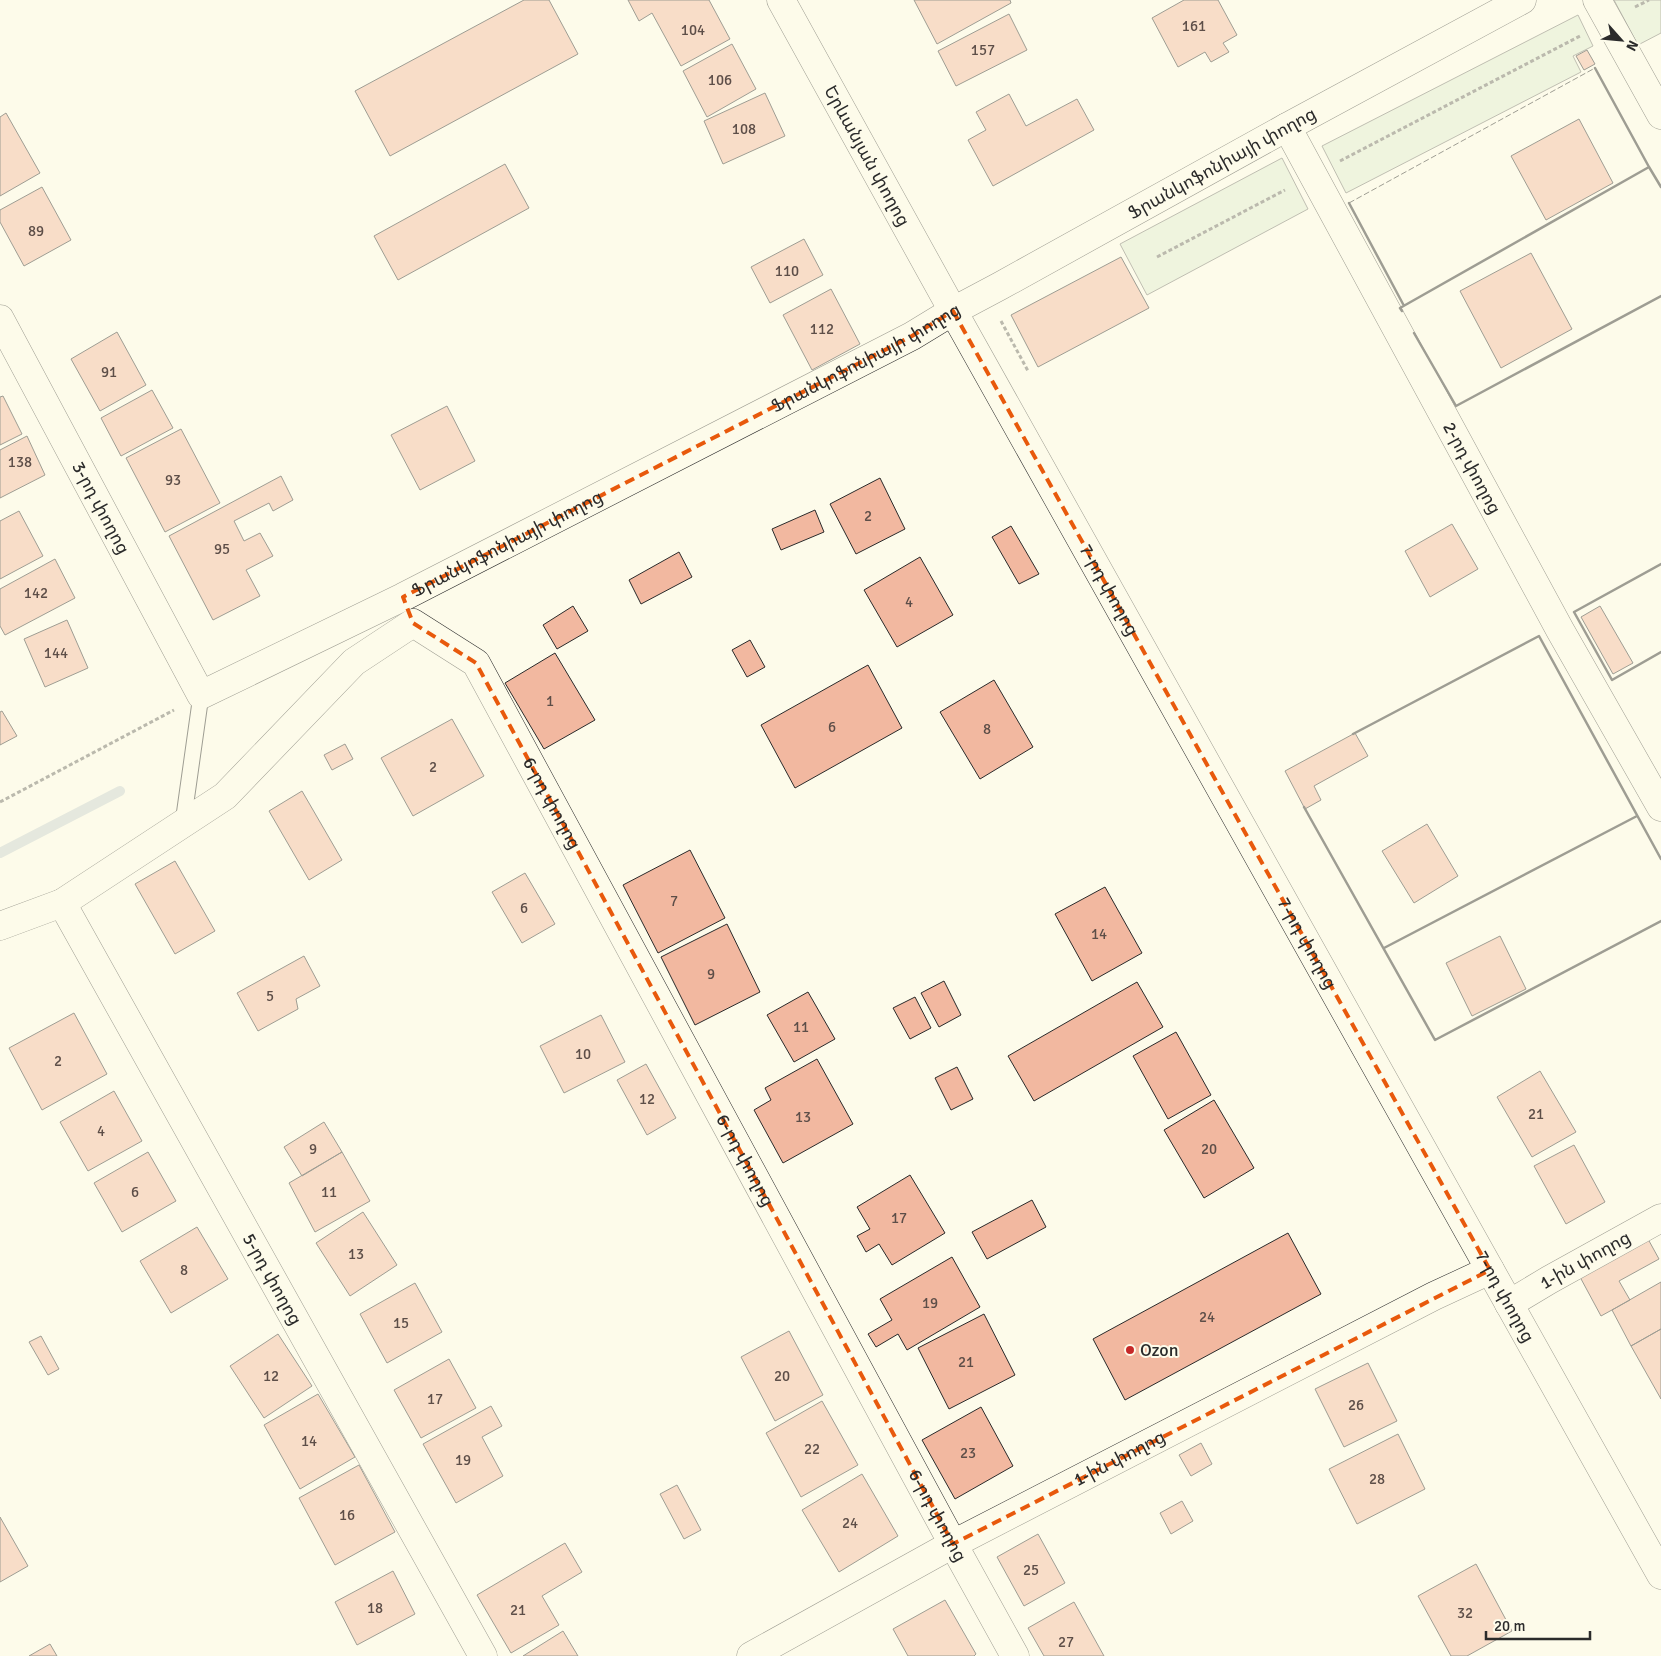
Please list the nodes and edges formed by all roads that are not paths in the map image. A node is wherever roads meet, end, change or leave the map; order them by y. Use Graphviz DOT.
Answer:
graph roads {
  1 [pos="781,0"];
  2 [pos="1522,0"];
  3 [pos="1597,0"];
  4 [pos="1661,115"];
  5 [pos="1286,127"];
  6 [pos="953,311"];
  7 [pos="0,319"];
  8 [pos="403,597"];
  9 [pos="413,622"];
  10 [pos="202,695"];
  11 [pos="1661,808"];
  12 [pos="183,823"];
  13 [pos="62,903"];
  14 [pos="0,926"];
  15 [pos="1661,1218"];
  16 [pos="1490,1270"];
  17 [pos="1509,1304"];
  18 [pos="953,1544"];
  19 [pos="1661,1575"];
  20 [pos="483,1656"];
  21 [pos="751,1656"];
  22 [pos="1015,1656"];
  1 -- 6 [label="street, Երևանյան փողոց"];
  2 -- 5 [label="street, Ֆրանկոֆոնիայի փողոց"];
  3 -- 4 [label="street"];
  5 -- 6 [label="street, Ֆրանկոֆոնիայի փողոց"];
  5 -- 11 [label="street, 2-րդ փողոց"];
  6 -- 8 [label="street, Ֆրանկոֆոնիայի փողոց"];
  6 -- 16 [label="street, 7-րդ փողոց"];
  7 -- 10 [label="street, 3-րդ փողոց"];
  8 -- 9 [label="street"];
  8 -- 10 [label="street, Ֆրանկոֆոնիայի փողոց"];
  9 -- 12 [label="street"];
  9 -- 18 [label="street, 6-րդ փողոց"];
  10 -- 12 [label="lane"];
  12 -- 13 [label="street"];
  13 -- 14 [label="street"];
  13 -- 20 [label="street, 5-րդ փողոց"];
  15 -- 17 [label="street, 1-ին փողոց"];
  16 -- 17 [label="street, 7-րդ փողոց"];
  16 -- 18 [label="street, 1-ին փողոց"];
  17 -- 19 [label="street, 7-րդ փողոց"];
  18 -- 21 [label="street, 1-ին փողոց"];
  18 -- 22 [label="street, 6-րդ փողոց"];
}
